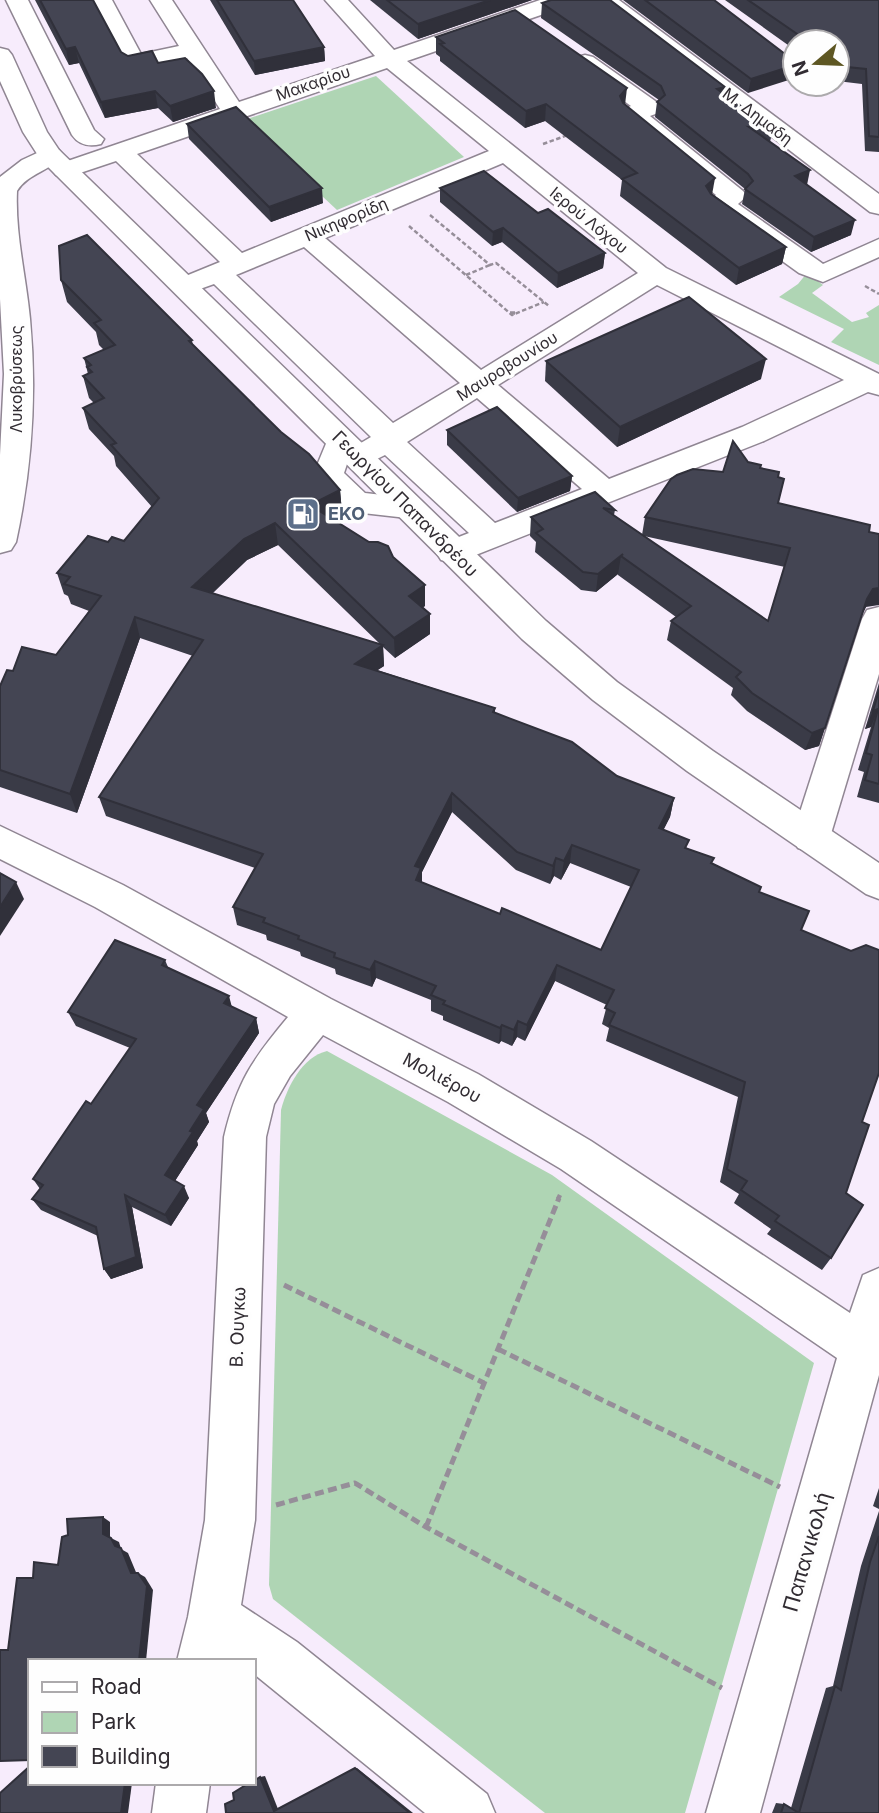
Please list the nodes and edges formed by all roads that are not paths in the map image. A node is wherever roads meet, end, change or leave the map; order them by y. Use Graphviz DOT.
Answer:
graph roads {
  1 [pos="17,0"];
  2 [pos="336,0"];
  3 [pos="562,0"];
  4 [pos="605,0"];
  5 [pos="148,2"];
  6 [pos="104,5"];
  7 [pos="517,15"];
  8 [pos="539,30"];
  9 [pos="561,46"];
  10 [pos="194,50"];
  11 [pos="0,55"];
  12 [pos="389,58"];
  13 [pos="233,111"];
  14 [pos="92,139"];
  15 [pos="120,150"];
  16 [pos="508,155"];
  17 [pos="58,162"];
  18 [pos="879,206"];
  19 [pos="307,236"];
  20 [pos="879,247"];
  21 [pos="228,268"];
  22 [pos="656,274"];
  23 [pos="186,286"];
  24 [pos="480,382"];
  25 [pos="873,384"];
  26 [pos="389,439"];
  27 [pos="350,449"];
  28 [pos="605,492"];
  29 [pos="480,525"];
  30 [pos="0,542"];
  31 [pos="452,552"];
  32 [pos="879,619"];
  33 [pos="811,837"];
  34 [pos="0,841"];
  35 [pos="879,883"];
  36 [pos="317,1012"];
  37 [pos="879,1291"];
  38 [pos="864,1349"];
  39 [pos="208,1639"];
  40 [pos="183,1785"];
  41 [pos="179,1813"];
  42 [pos="468,1813"];
  43 [pos="733,1813"];
  1 -- 14 [label="street"];
  2 -- 12 [label="street, Ιερού Λόχου"];
  3 -- 7 [label="street, Μακαρίου"];
  4 -- 18 [label="street, Μ. Δημαδη"];
  5 -- 6 [label="street"];
  5 -- 10 [label="street"];
  6 -- 10 [label="street"];
  7 -- 8 [label="street"];
  7 -- 12 [label="street, Μακαρίου"];
  9 -- 20 [label="street"];
  10 -- 13 [label="street"];
  11 -- 17 [label="street, Γεωργίου Παπανδρέου"];
  12 -- 13 [label="street, Μακαρίου"];
  12 -- 16 [label="street, Ιερού Λόχου"];
  13 -- 15 [label="street, Μακαρίου"];
  15 -- 17 [label="street, Μακαρίου"];
  15 -- 21 [label="street"];
  16 -- 19 [label="street, Νικηφορίδη"];
  16 -- 22 [label="street, Ιερού Λόχου"];
  17 -- 23 [label="street, Γεωργίου Παπανδρέου"];
  17 -- 30 [label="street, Λυκοβρύσεως"];
  19 -- 21 [label="street, Νικηφορίδη"];
  19 -- 24 [label="street"];
  21 -- 23 [label="street, Νικηφορίδη"];
  21 -- 26 [label="street"];
  22 -- 24 [label="street, Μαυροβουνίου"];
  22 -- 25 [label="street, Ιερού Λόχου"];
  23 -- 27 [label="street, Γεωργίου Παπανδρέου"];
  24 -- 26 [label="street, Μαυροβουνίου"];
  24 -- 28 [label="street"];
  25 -- 28 [label="street"];
  26 -- 27 [label="street, Μαυροβουνίου"];
  26 -- 29 [label="street"];
  27 -- 31 [label="street, Γεωργίου Παπανδρέου"];
  28 -- 31 [label="street"];
  31 -- 33 [label="street, Γεωργίου Παπανδρέου"];
  32 -- 33 [label="street"];
  33 -- 35 [label="street, Γεωργίου Παπανδρέου"];
  34 -- 36 [label="street, Μολιέρου"];
  36 -- 38 [label="street, Μολιέρου"];
  36 -- 39 [label="street, Β. Ουγκω"];
  37 -- 38 [label="street, Παπανικολή"];
  38 -- 43 [label="street, Παπανικολή"];
  39 -- 42 [label="street"];
  40 -- 41 [label="street"];
}
